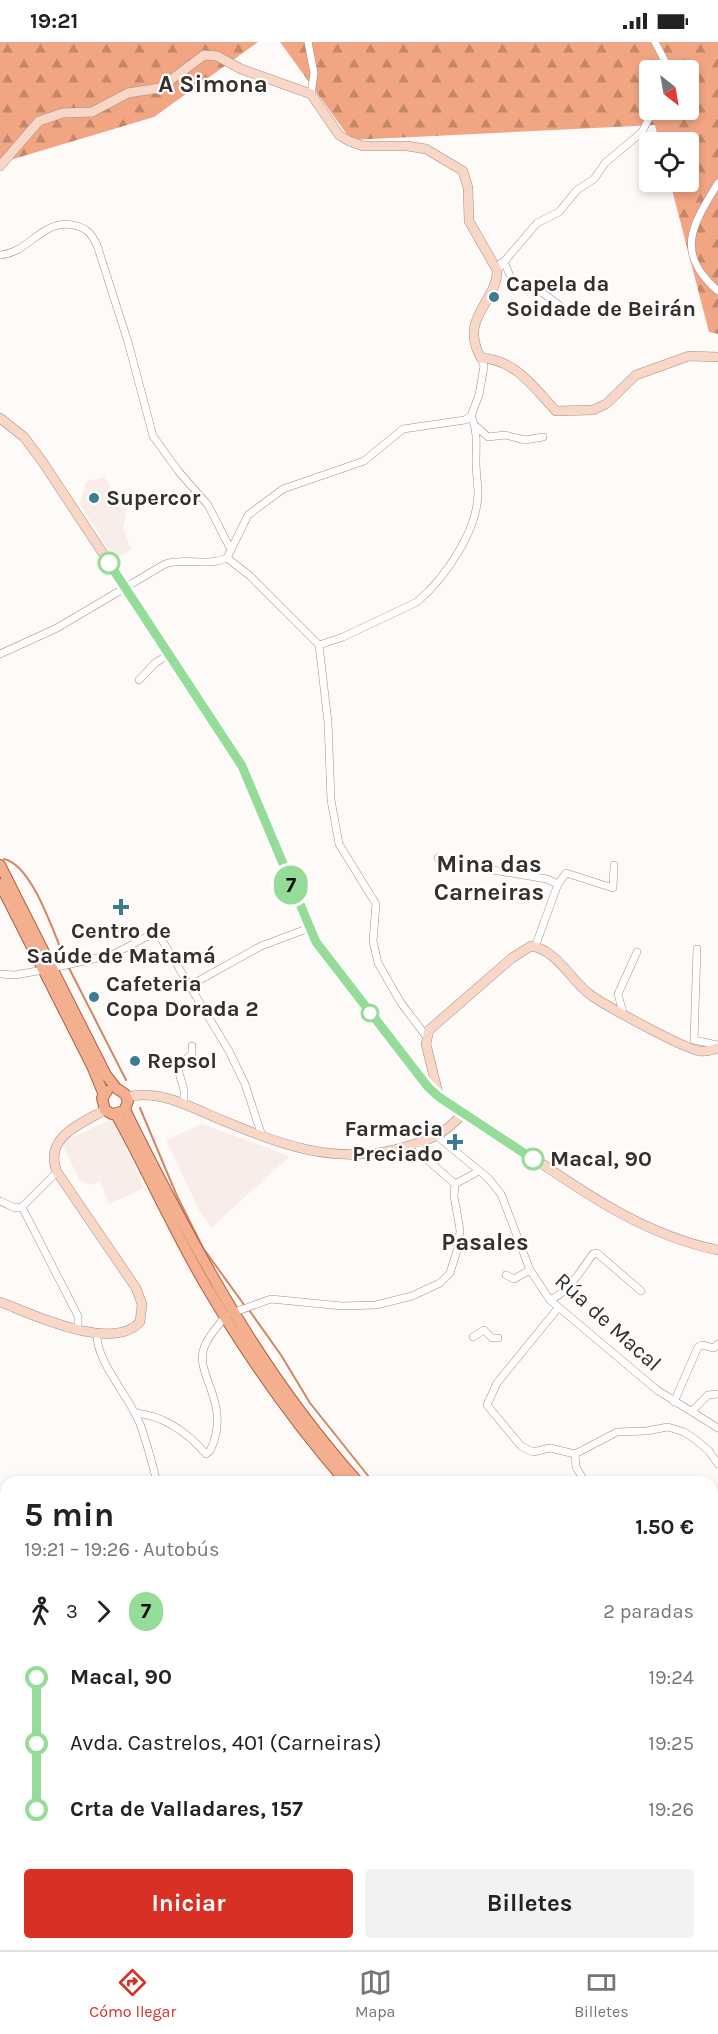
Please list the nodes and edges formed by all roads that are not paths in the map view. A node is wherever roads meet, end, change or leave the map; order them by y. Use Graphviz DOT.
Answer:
graph roads {
  1 [pos="308,42"];
  2 [pos="655,42"];
  3 [pos="664,60"];
  4 [pos="311,94"];
  5 [pos="648,120"];
  6 [pos="0,166"];
  7 [pos="718,183"];
  8 [pos="0,255"];
  9 [pos="499,267"];
  10 [pos="718,291"];
  11 [pos="559,305"];
  12 [pos="718,357"];
  13 [pos="482,358"];
  14 [pos="471,416"];
  15 [pos="0,417"];
  16 [pos="477,427"];
  17 [pos="543,437"];
  18 [pos="231,550"];
  19 [pos="227,558"];
  20 [pos="125,587"];
  21 [pos="319,645"];
  22 [pos="0,654"];
  23 [pos="170,654"];
  24 [pos="139,680"];
  25 [pos="438,858"];
  26 [pos="614,865"];
  27 [pos="0,866"];
  28 [pos="0,884"];
  29 [pos="558,884"];
  30 [pos="309,928"];
  31 [pos="535,947"];
  32 [pos="697,949"];
  33 [pos="638,952"];
  34 [pos="52,968"];
  35 [pos="0,974"];
  36 [pos="191,985"];
  37 [pos="623,1013"];
  38 [pos="426,1036"];
  39 [pos="192,1046"];
  40 [pos="718,1047"];
  41 [pos="116,1088"];
  42 [pos="104,1095"];
  43 [pos="127,1097"];
  44 [pos="439,1097"];
  45 [pos="184,1105"];
  46 [pos="115,1111"];
  47 [pos="463,1113"];
  48 [pos="262,1136"];
  49 [pos="438,1137"];
  50 [pos="418,1144"];
  51 [pos="479,1171"];
  52 [pos="57,1172"];
  53 [pos="454,1184"];
  54 [pos="0,1201"];
  55 [pos="22,1207"];
  56 [pos="718,1250"];
  57 [pos="530,1270"];
  58 [pos="506,1275"];
  59 [pos="641,1291"];
  60 [pos="550,1300"];
  61 [pos="0,1302"];
  62 [pos="558,1308"];
  63 [pos="233,1313"];
  64 [pos="78,1330"];
  65 [pos="97,1333"];
  66 [pos="472,1337"];
  67 [pos="498,1338"];
  68 [pos="718,1344"];
  69 [pos="718,1394"];
  70 [pos="674,1402"];
  71 [pos="692,1411"];
  72 [pos="136,1413"];
  73 [pos="718,1428"];
  74 [pos="710,1451"];
  75 [pos="718,1451"];
  76 [pos="575,1454"];
  77 [pos="718,1464"];
  78 [pos="155,1476"];
  79 [pos="341,1476"];
  80 [pos="353,1476"];
  81 [pos="581,1476"];
  1 -- 4 [label="street"];
  2 -- 3 [label="street"];
  4 -- 6 [label="street"];
  4 -- 9 [label="street"];
  5 -- 9 [label="street"];
  7 -- 10 [label="street"];
  8 -- 18 [label="street"];
  9 -- 11 [label="street"];
  9 -- 13 [label="street"];
  12 -- 13 [label="street"];
  13 -- 14 [label="street"];
  14 -- 16 [label="street"];
  14 -- 18 [label="street"];
  15 -- 20 [label="street"];
  16 -- 17 [label="street"];
  16 -- 21 [label="street"];
  18 -- 19 [label="street"];
  19 -- 20 [label="street"];
  19 -- 21 [label="street"];
  20 -- 22 [label="street"];
  20 -- 23 [label="street"];
  21 -- 38 [label="street"];
  23 -- 24 [label="street"];
  23 -- 30 [label="street"];
  25 -- 29 [label="street"];
  26 -- 29 [label="street"];
  27 -- 34 [label="main road"];
  28 -- 34 [label="main road"];
  29 -- 31 [label="street"];
  30 -- 36 [label="street"];
  30 -- 44 [label="street"];
  31 -- 37 [label="street"];
  31 -- 38 [label="street"];
  32 -- 40 [label="street"];
  33 -- 37 [label="street"];
  34 -- 35 [label="street"];
  34 -- 36 [label="street"];
  34 -- 41 [label="main road"];
  34 -- 42 [label="main road"];
  36 -- 48 [label="street"];
  37 -- 40 [label="street"];
  38 -- 44 [label="street"];
  39 -- 45 [label="street"];
  41 -- 42 [label="main road"];
  41 -- 43 [label="main road"];
  42 -- 46 [label="main road"];
  43 -- 45 [label="street"];
  43 -- 46 [label="main road"];
  44 -- 47 [label="street"];
  45 -- 48 [label="street"];
  46 -- 52 [label="street"];
  46 -- 63 [label="main road"];
  47 -- 49 [label="street"];
  47 -- 56 [label="street"];
  48 -- 50 [label="street"];
  49 -- 50 [label="street"];
  49 -- 51 [label="street, Rúa de Macal"];
  50 -- 53 [label="street"];
  51 -- 53 [label="street"];
  51 -- 57 [label="street, Rúa de Macal"];
  52 -- 55 [label="street"];
  52 -- 65 [label="street"];
  53 -- 63 [label="street"];
  54 -- 55 [label="street"];
  55 -- 64 [label="street"];
  57 -- 58 [label="street"];
  57 -- 60 [label="street, Rúa de Macal"];
  59 -- 60 [label="street"];
  60 -- 62 [label="street, Rúa de Macal"];
  61 -- 64 [label="street"];
  62 -- 70 [label="street, Rúa de Macal"];
  62 -- 76 [label="street"];
  63 -- 72 [label="street"];
  63 -- 79 [label="main road"];
  63 -- 80 [label="main road"];
  64 -- 65 [label="street"];
  65 -- 72 [label="street"];
  66 -- 67 [label="street"];
  68 -- 70 [label="street"];
  69 -- 71 [label="street"];
  70 -- 71 [label="street, Rúa de Macal"];
  71 -- 73 [label="street, Rúa de Macal"];
  72 -- 78 [label="street"];
  74 -- 75 [label="street"];
  74 -- 76 [label="street"];
  74 -- 77 [label="street"];
  76 -- 81 [label="street"];
}
